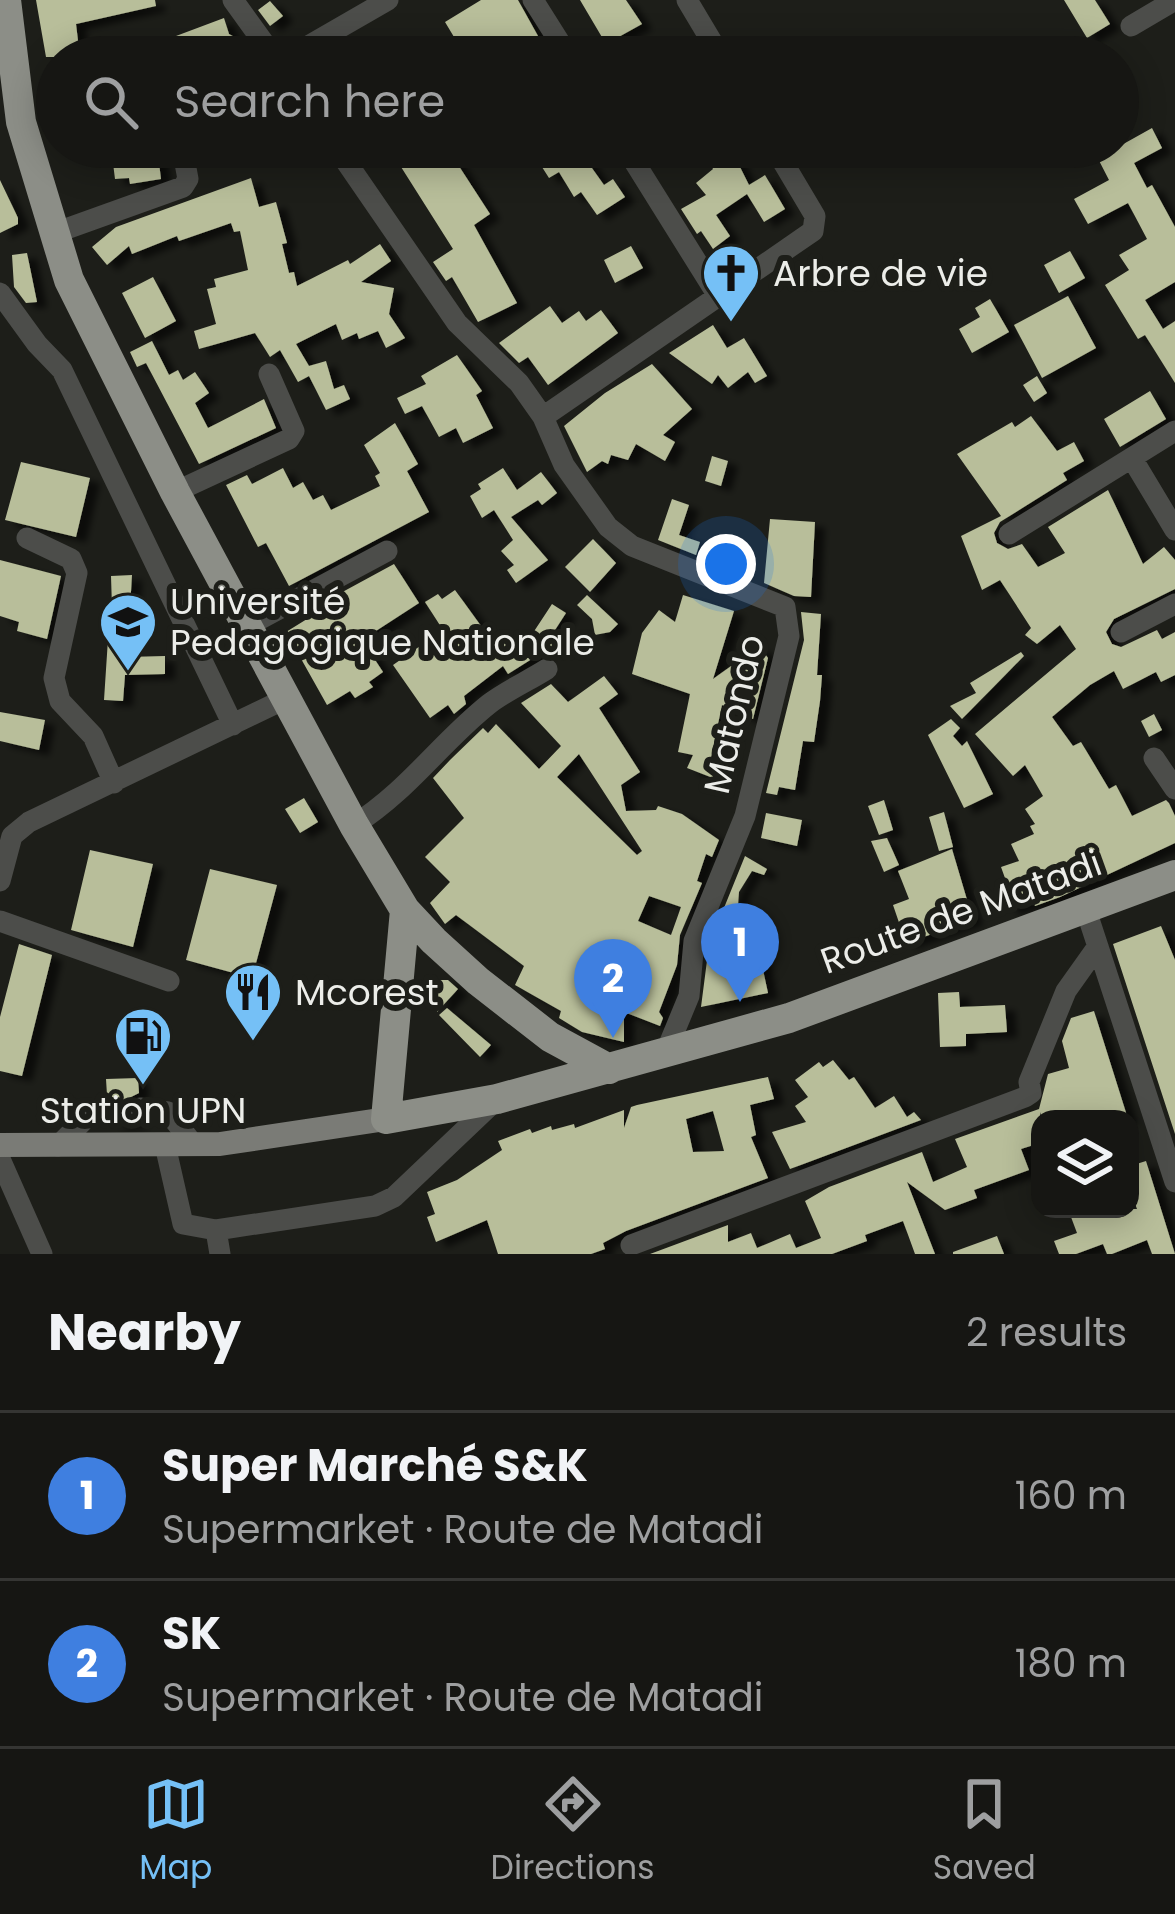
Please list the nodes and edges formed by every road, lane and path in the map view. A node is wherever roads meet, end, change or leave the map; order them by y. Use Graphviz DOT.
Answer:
graph roads {
  1 [pos="6,0"];
  2 [pos="233,0"];
  3 [pos="388,0"];
  4 [pos="533,0"];
  5 [pos="687,0"];
  6 [pos="1175,0"];
  7 [pos="1131,26"];
  8 [pos="259,36"];
  9 [pos="325,36"];
  10 [pos="556,36"];
  11 [pos="708,36"];
  12 [pos="5,55"];
  13 [pos="186,168"];
  14 [pos="351,168"];
  15 [pos="638,168"];
  16 [pos="785,168"];
  17 [pos="52,233"];
  18 [pos="0,292"];
  19 [pos="718,296"];
  20 [pos="268,374"];
  21 [pos="543,417"];
  22 [pos="1175,431"];
  23 [pos="1133,460"];
  24 [pos="175,492"];
  25 [pos="1175,530"];
  26 [pos="1010,534"];
  27 [pos="27,538"];
  28 [pos="387,550"];
  29 [pos="1175,604"];
  30 [pos="247,626"];
  31 [pos="1121,632"];
  32 [pos="547,669"];
  33 [pos="286,698"];
  34 [pos="233,725"];
  35 [pos="1154,758"];
  36 [pos="114,783"];
  37 [pos="1175,789"];
  38 [pos="354,825"];
  39 [pos="1175,874"];
  40 [pos="0,880"];
  41 [pos="1085,907"];
  42 [pos="405,910"];
  43 [pos="0,921"];
  44 [pos="1098,946"];
  45 [pos="169,981"];
  46 [pos="665,1054"];
  47 [pos="609,1069"];
  48 [pos="497,1099"];
  49 [pos="140,1108"];
  50 [pos="108,1110"];
  51 [pos="386,1119"];
  52 [pos="165,1144"];
  53 [pos="193,1144"];
  54 [pos="0,1145"];
  55 [pos="58,1146"];
  56 [pos="0,1159"];
  57 [pos="1175,1182"];
  58 [pos="215,1230"];
  59 [pos="631,1245"];
  60 [pos="42,1254"];
  61 [pos="220,1254"];
  1 -- 12 [label="highway"];
  2 -- 8 [label="street"];
  3 -- 9 [label="street"];
  4 -- 10 [label="street"];
  5 -- 11 [label="street"];
  6 -- 7 [label="street"];
  12 -- 17 [label="highway"];
  13 -- 17 [label="street"];
  14 -- 21 [label="street, Matondo"];
  15 -- 19 [label="street"];
  16 -- 19 [label="street"];
  17 -- 24 [label="highway"];
  18 -- 34 [label="street"];
  19 -- 21 [label="street"];
  20 -- 24 [label="street"];
  21 -- 46 [label="street, Matondo"];
  22 -- 23 [label="street"];
  23 -- 25 [label="street"];
  23 -- 26 [label="street"];
  24 -- 30 [label="highway"];
  27 -- 36 [label="street"];
  28 -- 30 [label="street"];
  29 -- 31 [label="street"];
  30 -- 33 [label="highway"];
  32 -- 38 [label="street"];
  33 -- 34 [label="street"];
  33 -- 38 [label="highway"];
  34 -- 36 [label="street"];
  35 -- 37 [label="street"];
  36 -- 40 [label="street"];
  38 -- 42 [label="highway"];
  39 -- 41 [label="highway, Route de Matadi"];
  41 -- 44 [label="street"];
  41 -- 46 [label="highway, Route de Matadi"];
  42 -- 47 [label="highway"];
  42 -- 51 [label="highway"];
  43 -- 45 [label="street"];
  44 -- 57 [label="street"];
  44 -- 59 [label="street"];
  46 -- 47 [label="highway, Route de Matadi"];
  47 -- 48 [label="highway, Route de Matadi"];
  48 -- 51 [label="highway, Route de Matadi"];
  48 -- 58 [label="street"];
  49 -- 53 [label="street"];
  50 -- 55 [label="street"];
  51 -- 53 [label="main road"];
  52 -- 53 [label="main road"];
  52 -- 55 [label="main road"];
  52 -- 58 [label="street"];
  54 -- 55 [label="main road"];
  56 -- 60 [label="street"];
  58 -- 61 [label="street"];
}
